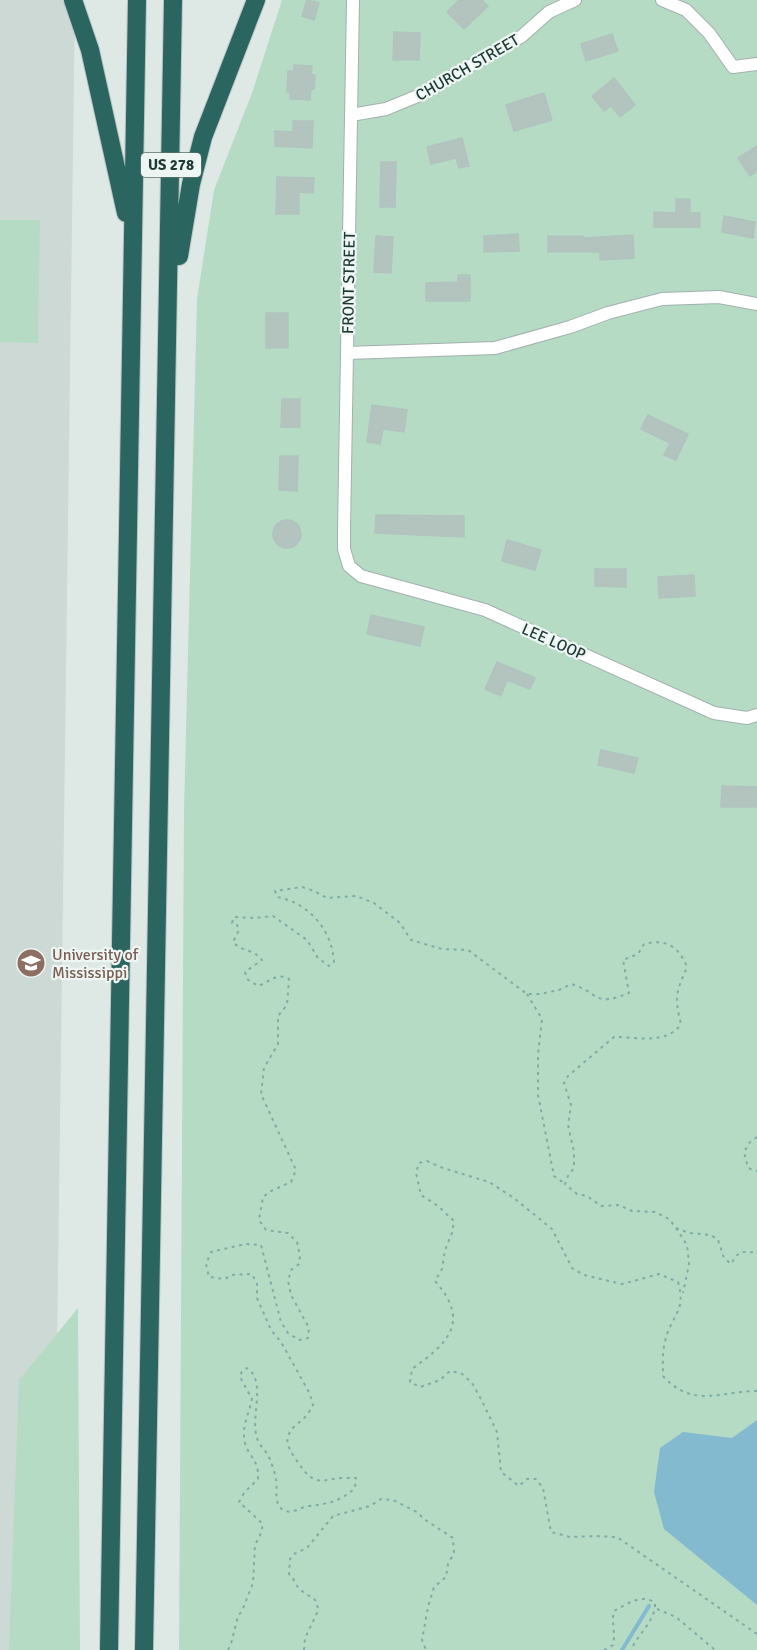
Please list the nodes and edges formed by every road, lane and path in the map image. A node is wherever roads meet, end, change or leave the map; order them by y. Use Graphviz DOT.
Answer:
graph roads {
  1 [pos="73,0"];
  2 [pos="137,0"];
  3 [pos="173,0"];
  4 [pos="256,0"];
  5 [pos="353,0"];
  6 [pos="574,0"];
  7 [pos="662,0"];
  8 [pos="757,64"];
  9 [pos="351,115"];
  10 [pos="133,247"];
  11 [pos="757,304"];
  12 [pos="168,329"];
  13 [pos="347,353"];
  14 [pos="349,566"];
  15 [pos="757,715"];
  16 [pos="527,994"];
  17 [pos="757,1137"];
  18 [pos="757,1171"];
  19 [pos="565,1184"];
  20 [pos="676,1228"];
  21 [pos="757,1252"];
  22 [pos="682,1296"];
  23 [pos="757,1391"];
  24 [pos="655,1609"];
  25 [pos="757,1634"];
  26 [pos="109,1650"];
  27 [pos="144,1650"];
  28 [pos="228,1650"];
  29 [pos="304,1650"];
  30 [pos="426,1650"];
  31 [pos="604,1650"];
  32 [pos="631,1650"];
  33 [pos="715,1650"];
  1 -- 10 [label="highway"];
  2 -- 10 [label="highway, US 278"];
  3 -- 12 [label="highway, US 278"];
  4 -- 12 [label="highway"];
  5 -- 9 [label="street, FRONT STREET"];
  6 -- 9 [label="street, CHURCH STREET"];
  7 -- 8 [label="street"];
  9 -- 13 [label="street, FRONT STREET"];
  10 -- 26 [label="highway, US 278"];
  11 -- 13 [label="street"];
  12 -- 27 [label="highway, US 278"];
  13 -- 14 [label="street, FRONT STREET"];
  14 -- 15 [label="street, LEE LOOP"];
  16 -- 19 [label="path"];
  16 -- 19 [label="path"];
  16 -- 28 [label="path"];
  17 -- 18 [label="path"];
  19 -- 20 [label="path"];
  20 -- 21 [label="path"];
  20 -- 22 [label="path"];
  22 -- 23 [label="path"];
  22 -- 25 [label="path"];
  24 -- 31 [label="path"];
  24 -- 32 [label="path"];
  24 -- 33 [label="path"];
  29 -- 30 [label="path"];
}
